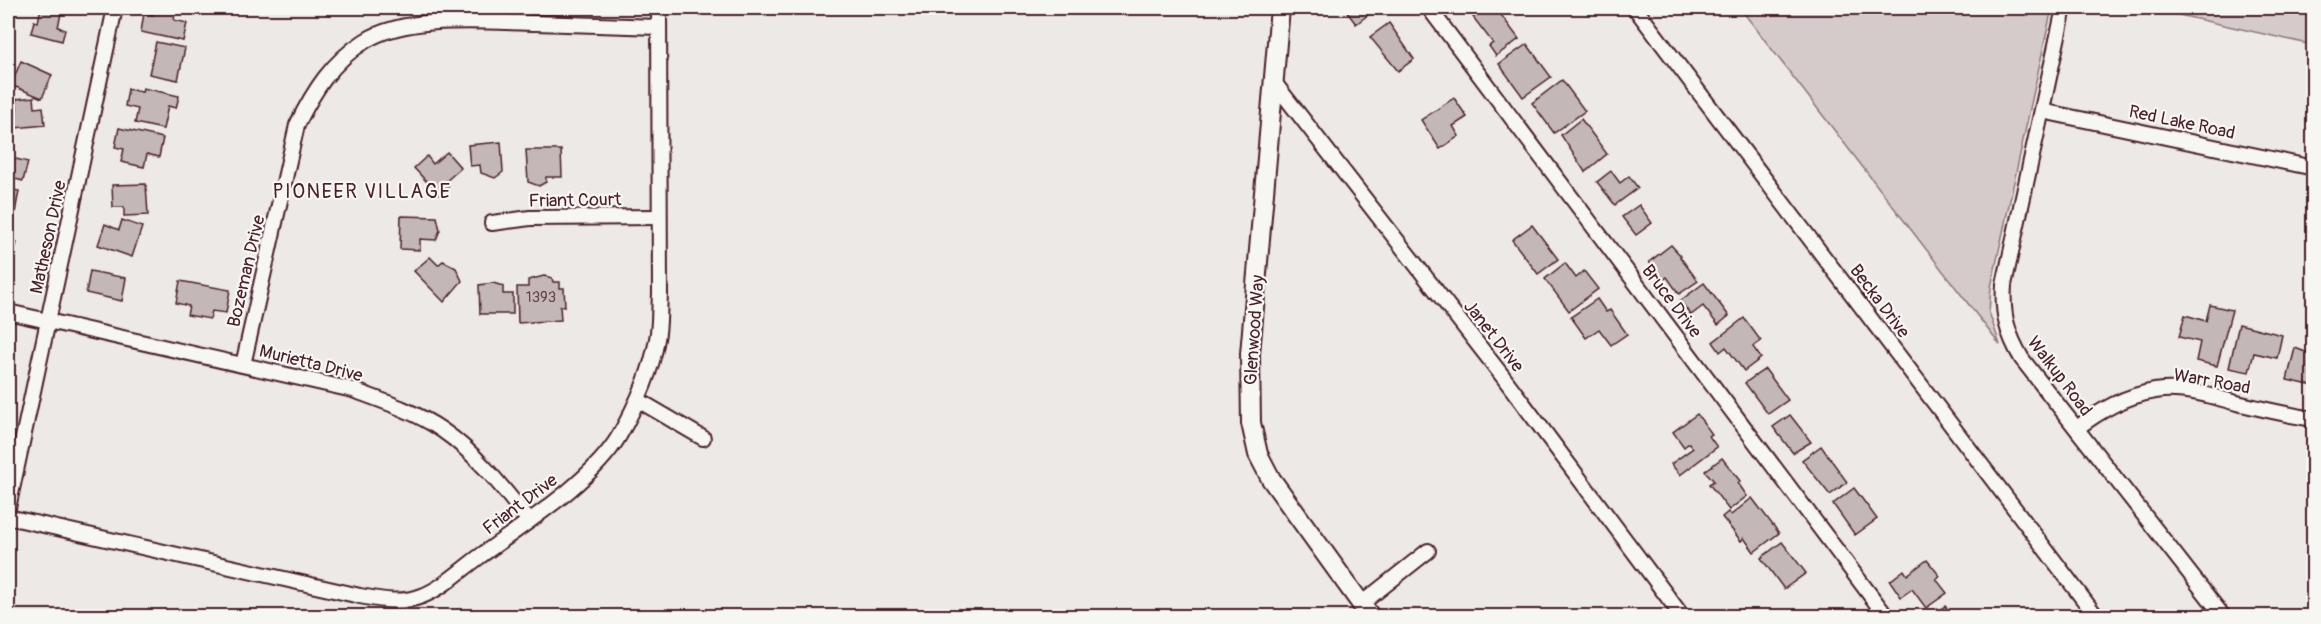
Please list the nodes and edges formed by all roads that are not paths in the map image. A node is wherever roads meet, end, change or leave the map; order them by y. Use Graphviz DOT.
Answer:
graph roads {
  1 [pos="115,8"];
  2 [pos="659,8"];
  3 [pos="1280,8"];
  4 [pos="1429,8"];
  5 [pos="1635,8"];
  6 [pos="2064,8"];
  7 [pos="659,27"];
  8 [pos="1273,81"];
  9 [pos="2042,111"];
  10 [pos="2313,168"];
  11 [pos="659,217"];
  12 [pos="492,223"];
  13 [pos="8,312"];
  14 [pos="48,321"];
  15 [pos="243,365"];
  16 [pos="638,400"];
  17 [pos="2313,419"];
  18 [pos="2077,428"];
  19 [pos="703,438"];
  20 [pos="8,508"];
  21 [pos="8,517"];
  22 [pos="528,521"];
  23 [pos="1428,551"];
  24 [pos="1366,610"];
  25 [pos="1682,616"];
  26 [pos="1886,616"];
  27 [pos="2096,616"];
  28 [pos="2223,616"];
  1 -- 14 [label="street, Matheson Drive"];
  2 -- 7 [label="street, Friant Drive"];
  3 -- 8 [label="street, Glenwood Way"];
  4 -- 26 [label="street, Bruce Drive"];
  5 -- 27 [label="street, Becka Drive"];
  6 -- 9 [label="street, Walkup Road"];
  7 -- 11 [label="street, Friant Drive"];
  7 -- 15 [label="street, Bozeman Drive"];
  8 -- 24 [label="street, Glenwood Way"];
  8 -- 25 [label="street, Janet Drive"];
  9 -- 10 [label="street, Red Lake Road"];
  9 -- 18 [label="street, Walkup Road"];
  11 -- 12 [label="street, Friant Court"];
  11 -- 16 [label="street, Friant Drive"];
  13 -- 14 [label="street, Murietta Drive"];
  14 -- 15 [label="street, Murietta Drive"];
  14 -- 20 [label="street, Matheson Drive"];
  15 -- 22 [label="street, Murietta Drive"];
  16 -- 19 [label="street"];
  16 -- 22 [label="street, Friant Drive"];
  17 -- 18 [label="street, Warr Road"];
  18 -- 28 [label="street, Walkup Road"];
  21 -- 22 [label="street, Friant Drive"];
  23 -- 24 [label="street"];
}
